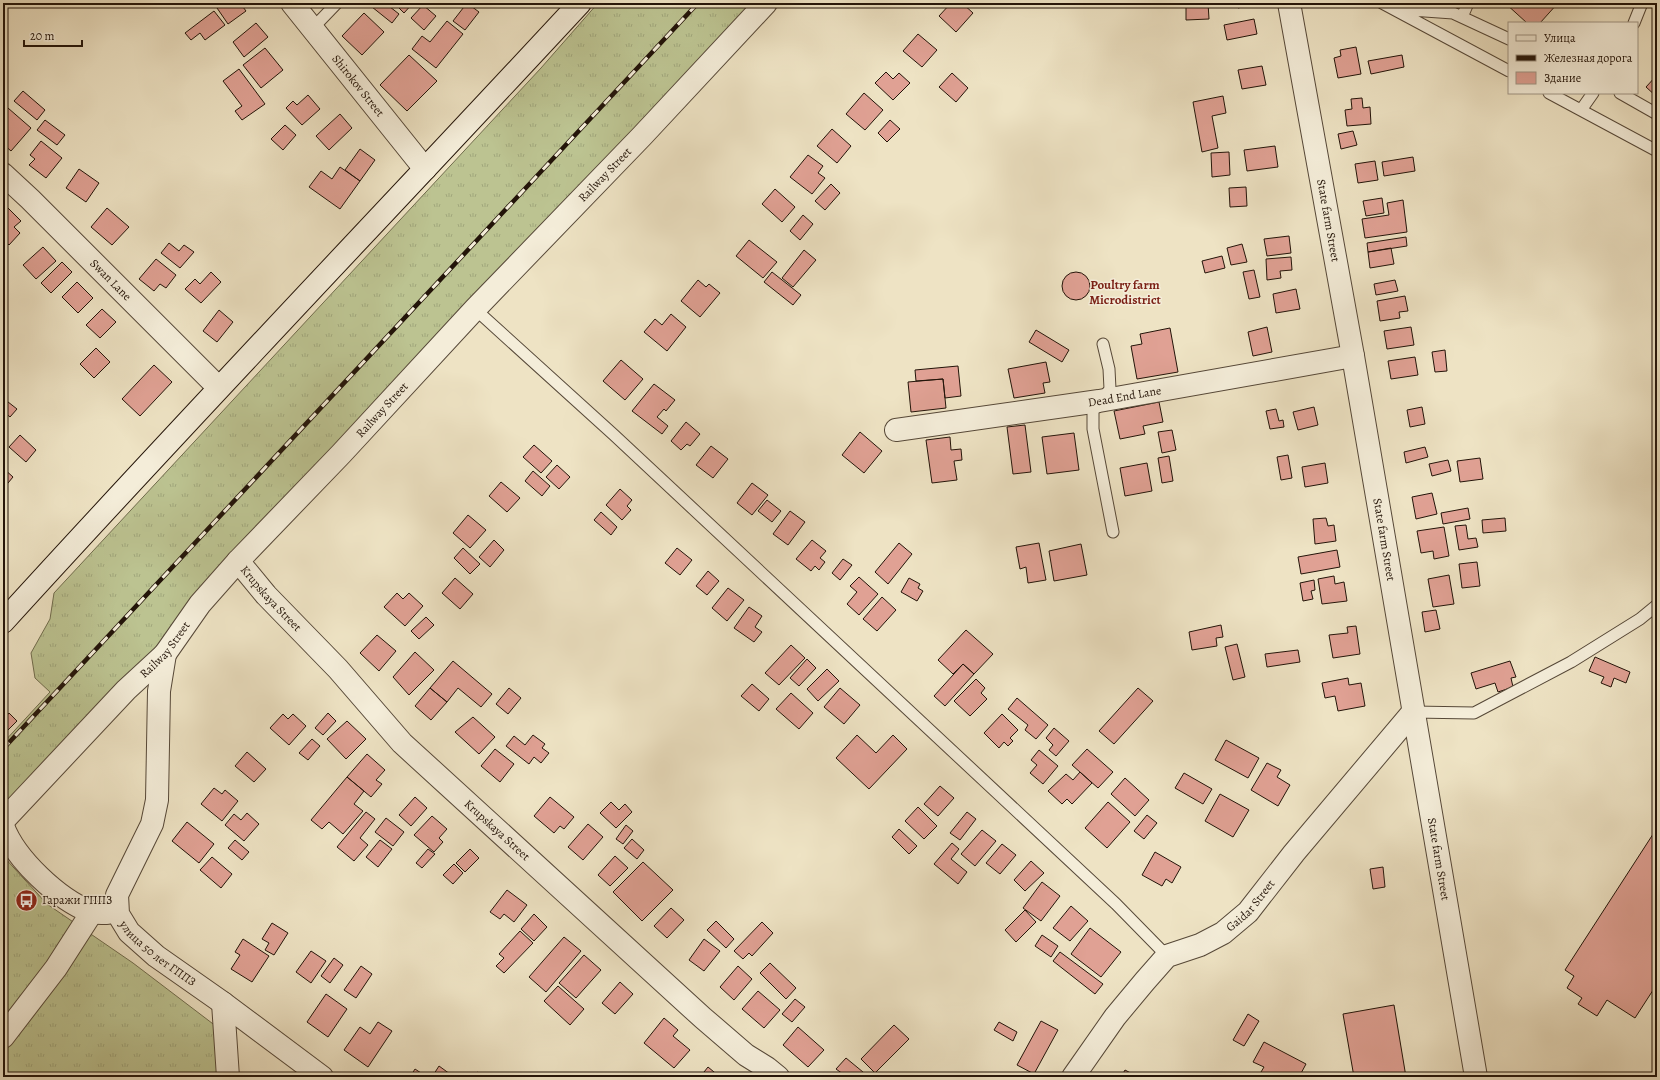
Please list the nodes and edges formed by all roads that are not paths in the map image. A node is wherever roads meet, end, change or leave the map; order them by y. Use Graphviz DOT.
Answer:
graph roads {
  1 [pos="292,3"];
  2 [pos="337,3"];
  3 [pos="580,3"];
  4 [pos="766,3"];
  5 [pos="1289,3"];
  6 [pos="1382,3"];
  7 [pos="1468,3"];
  8 [pos="1642,3"];
  9 [pos="1392,8"];
  10 [pos="1462,17"];
  11 [pos="1634,22"];
  12 [pos="312,29"];
  13 [pos="1508,39"];
  14 [pos="1508,70"];
  15 [pos="1551,94"];
  16 [pos="1592,94"];
  17 [pos="1622,94"];
  18 [pos="1581,110"];
  19 [pos="1657,114"];
  20 [pos="1657,151"];
  21 [pos="425,169"];
  22 [pos="3,174"];
  23 [pos="475,309"];
  24 [pos="1103,344"];
  25 [pos="1353,356"];
  26 [pos="218,387"];
  27 [pos="1099,401"];
  28 [pos="896,430"];
  29 [pos="1113,532"];
  30 [pos="238,561"];
  31 [pos="1657,605"];
  32 [pos="3,622"];
  33 [pos="165,654"];
  34 [pos="1413,712"];
  35 [pos="3,821"];
  36 [pos="3,826"];
  37 [pos="92,912"];
  38 [pos="118,914"];
  39 [pos="1167,956"];
  40 [pos="223,1003"];
  41 [pos="3,1037"];
  42 [pos="228,1077"];
  43 [pos="322,1077"];
  44 [pos="778,1077"];
  45 [pos="1073,1077"];
  46 [pos="1476,1077"];
  1 -- 12 [label="street, Shirokov Street"];
  2 -- 12 [label="lane"];
  3 -- 21 [label="street"];
  4 -- 23 [label="street, Railway Street"];
  5 -- 25 [label="street, State farm Street"];
  6 -- 9 [label="lane"];
  7 -- 10 [label="lane"];
  8 -- 11 [label="lane"];
  9 -- 10 [label="lane"];
  9 -- 14 [label="lane"];
  10 -- 13 [label="lane"];
  12 -- 21 [label="street, Shirokov Street"];
  15 -- 18 [label="lane"];
  16 -- 18 [label="lane"];
  17 -- 19 [label="lane"];
  18 -- 20 [label="lane"];
  21 -- 26 [label="street"];
  22 -- 26 [label="street, Swan Lane"];
  23 -- 30 [label="street, Railway Street"];
  23 -- 39 [label="lane"];
  24 -- 27 [label="lane"];
  25 -- 27 [label="street, Dead End Lane"];
  25 -- 34 [label="street, State farm Street"];
  26 -- 32 [label="street"];
  27 -- 28 [label="street, Dead End Lane"];
  27 -- 29 [label="lane"];
  30 -- 33 [label="street, Railway Street"];
  30 -- 44 [label="street, Krupskaya Street"];
  31 -- 34 [label="lane"];
  33 -- 35 [label="street, Railway Street"];
  33 -- 38 [label="street, улица 50 лет ГППЗ"];
  34 -- 39 [label="street, Gaidar Street"];
  34 -- 46 [label="street, State farm Street"];
  36 -- 37 [label="street"];
  37 -- 38 [label="street"];
  37 -- 41 [label="street"];
  38 -- 40 [label="street, улица 50 лет ГППЗ"];
  39 -- 45 [label="street"];
  40 -- 42 [label="street"];
  40 -- 43 [label="street, улица 50 лет ГППЗ"];
}
